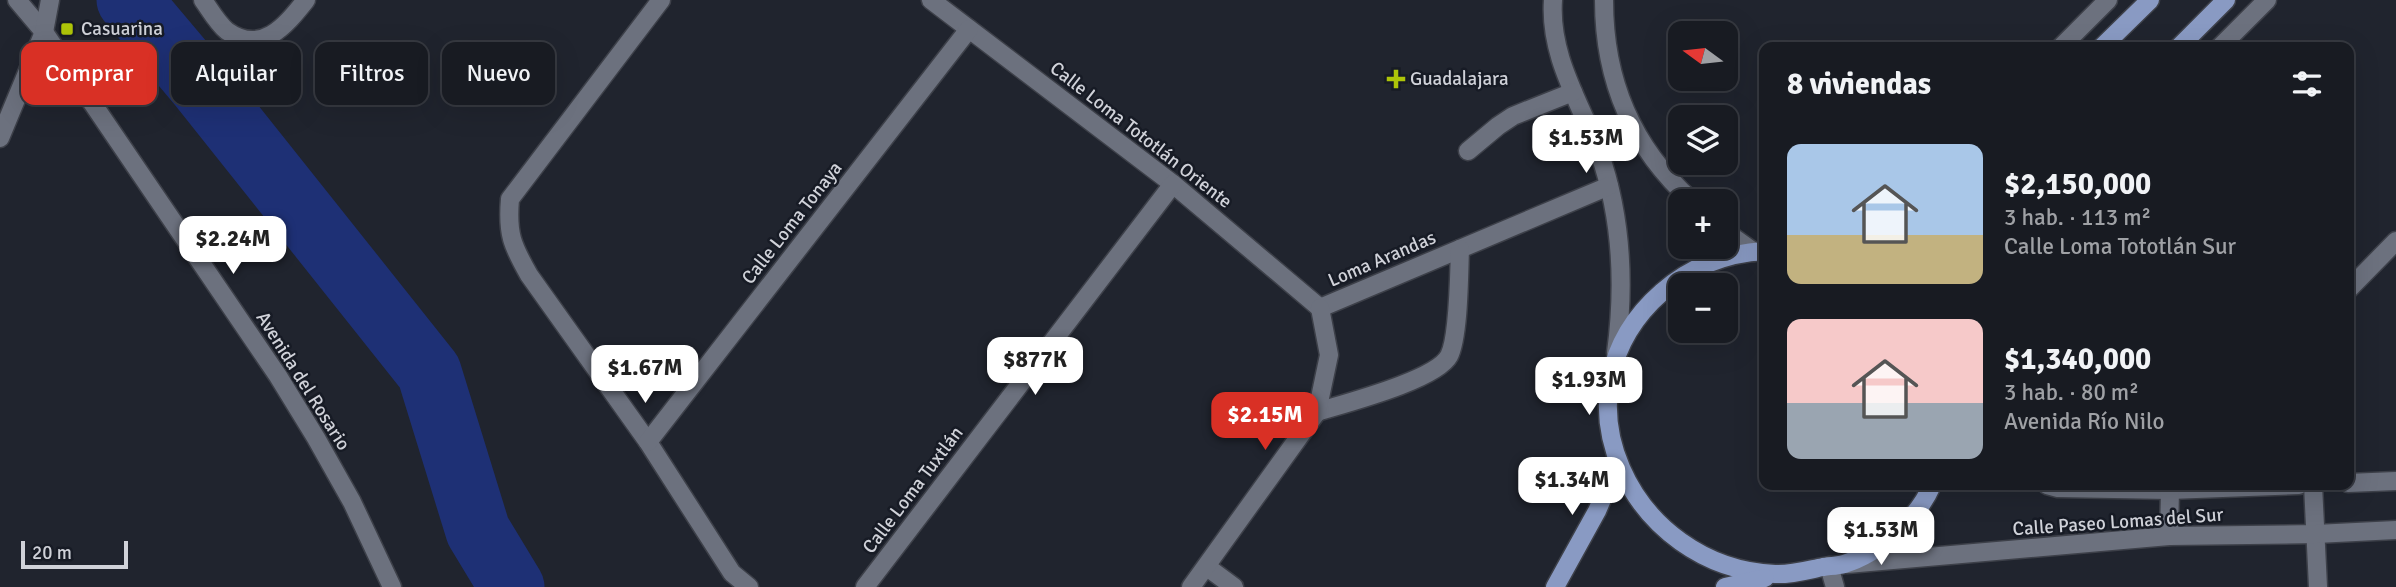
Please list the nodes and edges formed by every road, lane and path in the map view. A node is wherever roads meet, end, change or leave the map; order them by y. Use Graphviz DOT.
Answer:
graph roads {
  1 [pos="17,0"];
  2 [pos="50,0"];
  3 [pos="203,0"];
  4 [pos="306,0"];
  5 [pos="661,0"];
  6 [pos="931,0"];
  7 [pos="1553,0"];
  8 [pos="1604,0"];
  9 [pos="2108,0"];
  10 [pos="2150,0"];
  11 [pos="2226,0"];
  12 [pos="2267,0"];
  13 [pos="969,29"];
  14 [pos="44,32"];
  15 [pos="2066,42"];
  16 [pos="2107,42"];
  17 [pos="2184,42"];
  18 [pos="2225,42"];
  19 [pos="1573,92"];
  20 [pos="0,138"];
  21 [pos="1468,150"];
  22 [pos="1173,184"];
  23 [pos="1609,186"];
  24 [pos="1679,189"];
  25 [pos="1738,239"];
  26 [pos="2396,241"];
  27 [pos="1460,249"];
  28 [pos="1759,252"];
  29 [pos="2354,284"];
  30 [pos="1320,308"];
  31 [pos="1615,361"];
  32 [pos="1317,412"];
  33 [pos="648,442"];
  34 [pos="1618,462"];
  35 [pos="2396,481"];
  36 [pos="2354,483"];
  37 [pos="1930,490"];
  38 [pos="2172,490"];
  39 [pos="2313,490"];
  40 [pos="2396,530"];
  41 [pos="2316,534"];
  42 [pos="2169,536"];
  43 [pos="1837,565"];
  44 [pos="1207,567"];
  45 [pos="1779,575"];
  46 [pos="392,587"];
  47 [pos="749,587"];
  48 [pos="865,587"];
  49 [pos="1191,587"];
  50 [pos="1234,587"];
  51 [pos="1555,587"];
  52 [pos="1725,587"];
  53 [pos="1835,587"];
  54 [pos="2318,587"];
  1 -- 14 [label="street, Avenida del Rosario"];
  2 -- 14 [label="street"];
  3 -- 4 [label="street"];
  5 -- 33 [label="street"];
  6 -- 13 [label="street, Calle Loma Tototlán Oriente"];
  7 -- 19 [label="street"];
  8 -- 24 [label="street"];
  9 -- 15 [label="street"];
  10 -- 16 [label="main road"];
  11 -- 17 [label="main road"];
  12 -- 18 [label="street"];
  13 -- 22 [label="street, Calle Loma Tototlán Oriente"];
  13 -- 33 [label="street, Calle Loma Tonaya"];
  14 -- 20 [label="street"];
  14 -- 46 [label="street, Avenida del Rosario"];
  19 -- 21 [label="street"];
  19 -- 23 [label="street"];
  22 -- 30 [label="street, Calle Loma Tototlán Oriente"];
  22 -- 48 [label="street, Calle Loma Tuxtlán"];
  23 -- 27 [label="street, Loma Arandas"];
  23 -- 31 [label="street"];
  25 -- 28 [label="street"];
  26 -- 29 [label="street"];
  27 -- 30 [label="street, Loma Arandas"];
  27 -- 32 [label="street, Loma Arandas"];
  28 -- 31 [label="main road"];
  30 -- 32 [label="street"];
  31 -- 34 [label="main road"];
  32 -- 44 [label="street"];
  33 -- 47 [label="street"];
  34 -- 45 [label="main road"];
  34 -- 51 [label="main road"];
  35 -- 36 [label="street"];
  37 -- 43 [label="main road"];
  38 -- 42 [label="street"];
  39 -- 41 [label="street"];
  40 -- 41 [label="street, Calle Paseo Lomas del Sur"];
  41 -- 42 [label="street, Calle Paseo Lomas del Sur"];
  41 -- 54 [label="street"];
  42 -- 43 [label="street, Calle Paseo Lomas del Sur"];
  43 -- 45 [label="main road"];
  43 -- 53 [label="street"];
  44 -- 49 [label="street"];
  44 -- 50 [label="street"];
  45 -- 52 [label="main road"];
}
